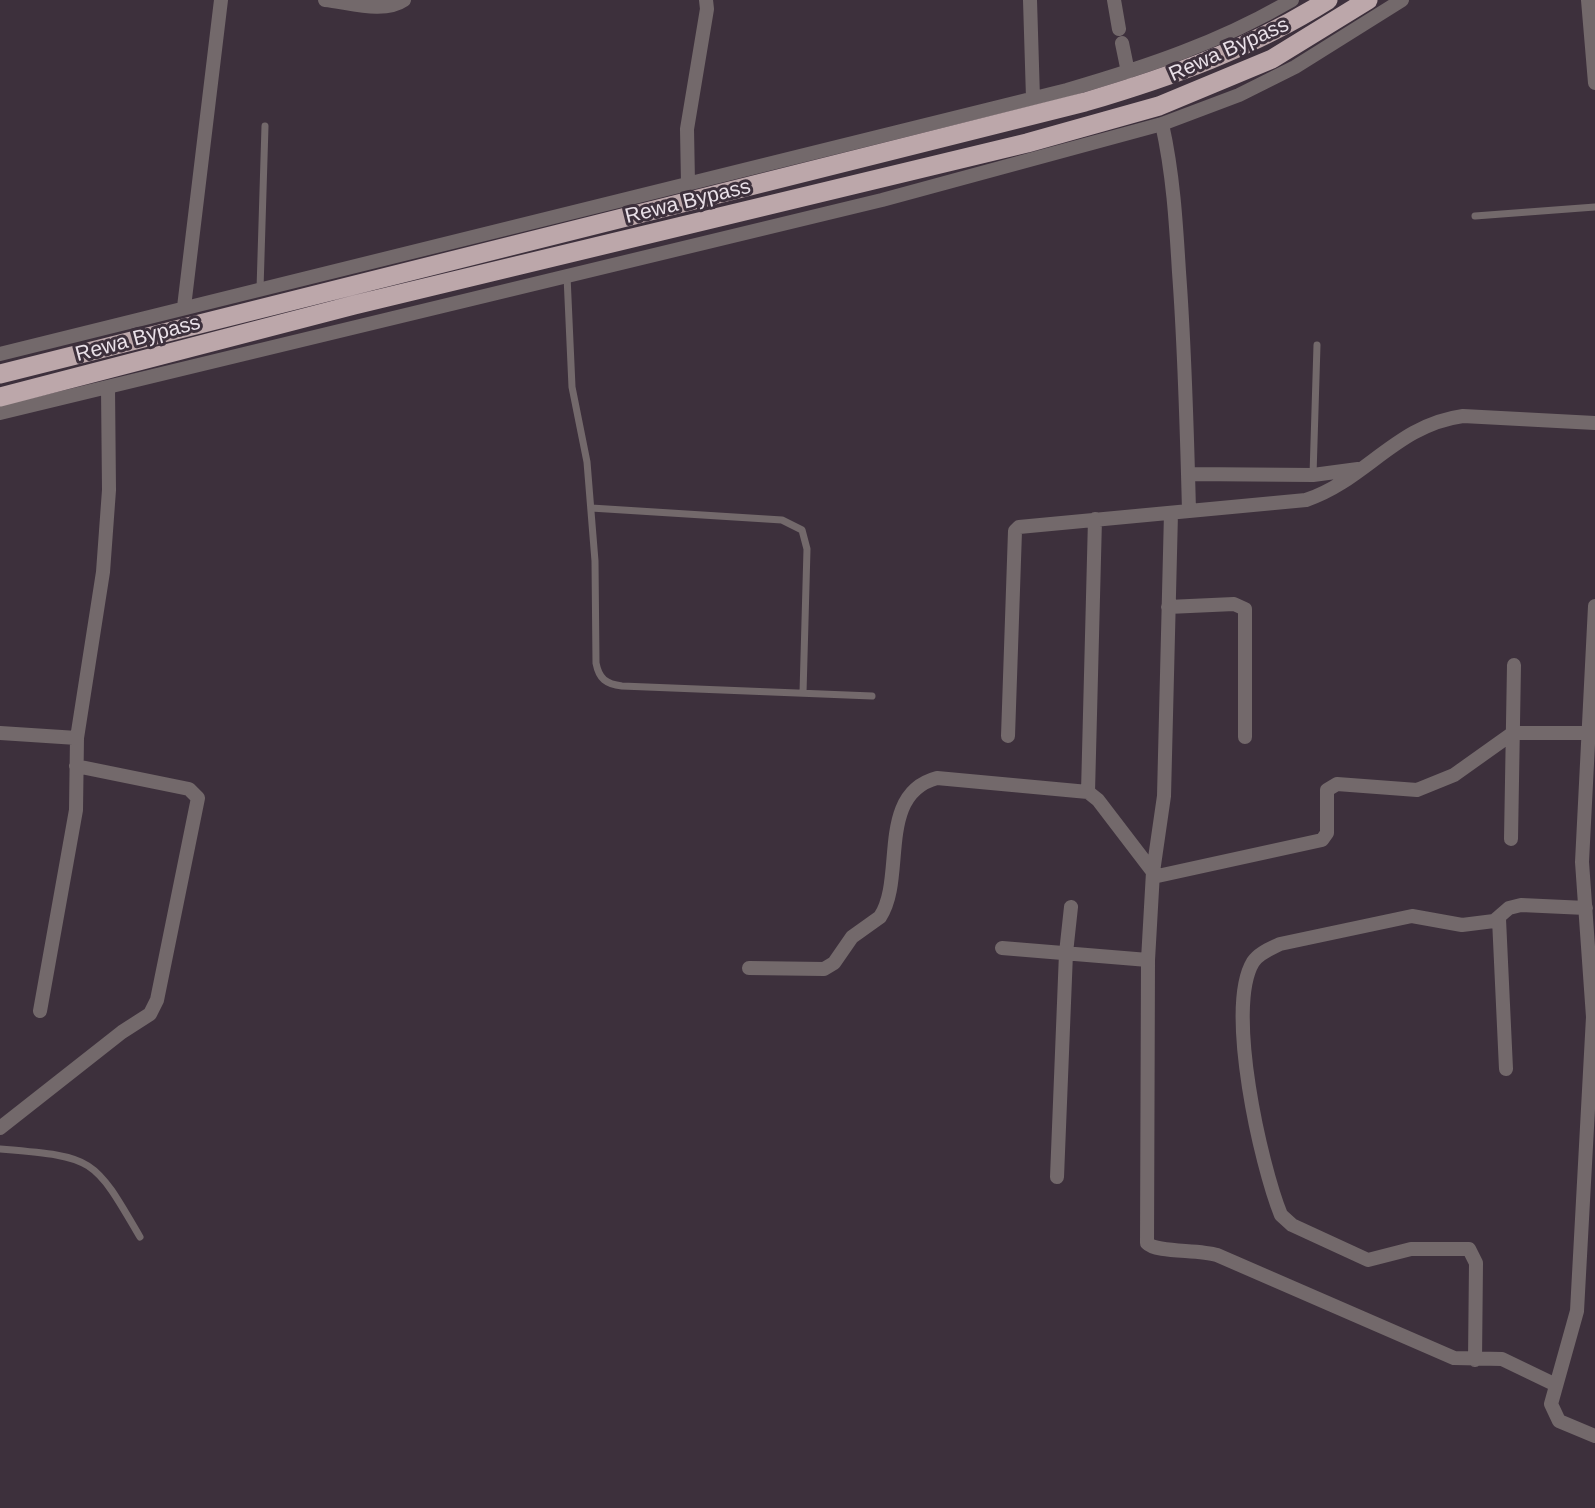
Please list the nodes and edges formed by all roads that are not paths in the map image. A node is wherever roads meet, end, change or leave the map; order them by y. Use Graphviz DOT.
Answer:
graph roads {
  1 [pos="221,0"];
  2 [pos="325,0"];
  3 [pos="404,0"];
  4 [pos="706,0"];
  5 [pos="1030,0"];
  6 [pos="1114,0"];
  7 [pos="1292,0"];
  8 [pos="1328,0"];
  9 [pos="1367,0"];
  10 [pos="1402,0"];
  11 [pos="1588,0"];
  12 [pos="1128,72"];
  13 [pos="1595,83"];
  14 [pos="1033,98"];
  15 [pos="1163,124"];
  16 [pos="265,126"];
  17 [pos="688,183"];
  18 [pos="1595,207"];
  19 [pos="1475,216"];
  20 [pos="567,276"];
  21 [pos="260,289"];
  22 [pos="184,307"];
  23 [pos="1317,345"];
  24 [pos="0,354"];
  25 [pos="0,373"];
  26 [pos="108,388"];
  27 [pos="0,401"];
  28 [pos="1595,424"];
  29 [pos="1359,469"];
  30 [pos="1188,474"];
  31 [pos="1313,475"];
  32 [pos="591,508"];
  33 [pos="1189,511"];
  34 [pos="1171,513"];
  35 [pos="1095,519"];
  36 [pos="1595,606"];
  37 [pos="1168,607"];
  38 [pos="1514,665"];
  39 [pos="803,693"];
  40 [pos="872,696"];
  41 [pos="0,733"];
  42 [pos="1513,733"];
  43 [pos="1589,733"];
  44 [pos="1008,736"];
  45 [pos="1245,737"];
  46 [pos="77,738"];
  47 [pos="76,766"];
  48 [pos="1088,792"];
  49 [pos="1511,839"];
  50 [pos="1589,863"];
  51 [pos="1153,875"];
  52 [pos="1071,907"];
  53 [pos="1586,908"];
  54 [pos="1499,919"];
  55 [pos="1002,948"];
  56 [pos="1066,953"];
  57 [pos="1149,960"];
  58 [pos="749,968"];
  59 [pos="40,1011"];
  60 [pos="1506,1069"];
  61 [pos="1593,1071"];
  62 [pos="0,1128"];
  63 [pos="1591,1144"];
  64 [pos="0,1149"];
  65 [pos="1057,1177"];
  66 [pos="140,1237"];
  67 [pos="1475,1360"];
  68 [pos="1556,1385"];
  69 [pos="1595,1436"];
  1 -- 22 [label="street"];
  2 -- 3 [label="street"];
  4 -- 17 [label="street"];
  5 -- 14 [label="street"];
  6 -- 12 [label="street"];
  7 -- 12 [label="street"];
  8 -- 25 [label="highway, Rewa Bypass"];
  9 -- 27 [label="highway, Rewa Bypass"];
  10 -- 15 [label="street"];
  11 -- 13 [label="street"];
  12 -- 14 [label="street"];
  14 -- 17 [label="street"];
  15 -- 20 [label="street"];
  15 -- 30 [label="street"];
  16 -- 21 [label="lane"];
  17 -- 21 [label="street"];
  18 -- 19 [label="lane"];
  20 -- 26 [label="street"];
  20 -- 32 [label="lane"];
  21 -- 22 [label="street"];
  22 -- 24 [label="street"];
  23 -- 31 [label="lane"];
  26 -- 27 [label="street"];
  26 -- 46 [label="street"];
  28 -- 29 [label="street"];
  29 -- 31 [label="street"];
  29 -- 33 [label="street"];
  30 -- 31 [label="street"];
  30 -- 33 [label="street"];
  32 -- 39 [label="lane"];
  32 -- 39 [label="lane"];
  33 -- 34 [label="street"];
  34 -- 35 [label="street"];
  34 -- 37 [label="street"];
  35 -- 44 [label="street"];
  35 -- 48 [label="street"];
  36 -- 43 [label="street"];
  37 -- 45 [label="street"];
  37 -- 51 [label="street"];
  38 -- 42 [label="street"];
  39 -- 40 [label="lane"];
  41 -- 46 [label="street"];
  42 -- 43 [label="street"];
  42 -- 49 [label="street"];
  42 -- 51 [label="street"];
  43 -- 50 [label="street"];
  46 -- 47 [label="street"];
  47 -- 59 [label="street"];
  47 -- 62 [label="street"];
  48 -- 51 [label="street"];
  48 -- 58 [label="street"];
  50 -- 53 [label="street"];
  51 -- 57 [label="street"];
  52 -- 56 [label="street"];
  53 -- 54 [label="street"];
  53 -- 61 [label="street"];
  54 -- 60 [label="street"];
  54 -- 67 [label="street"];
  55 -- 56 [label="street"];
  56 -- 57 [label="street"];
  56 -- 65 [label="street"];
  57 -- 67 [label="street"];
  61 -- 63 [label="street"];
  63 -- 68 [label="street"];
  64 -- 66 [label="lane"];
  67 -- 68 [label="street"];
  68 -- 69 [label="street"];
}
